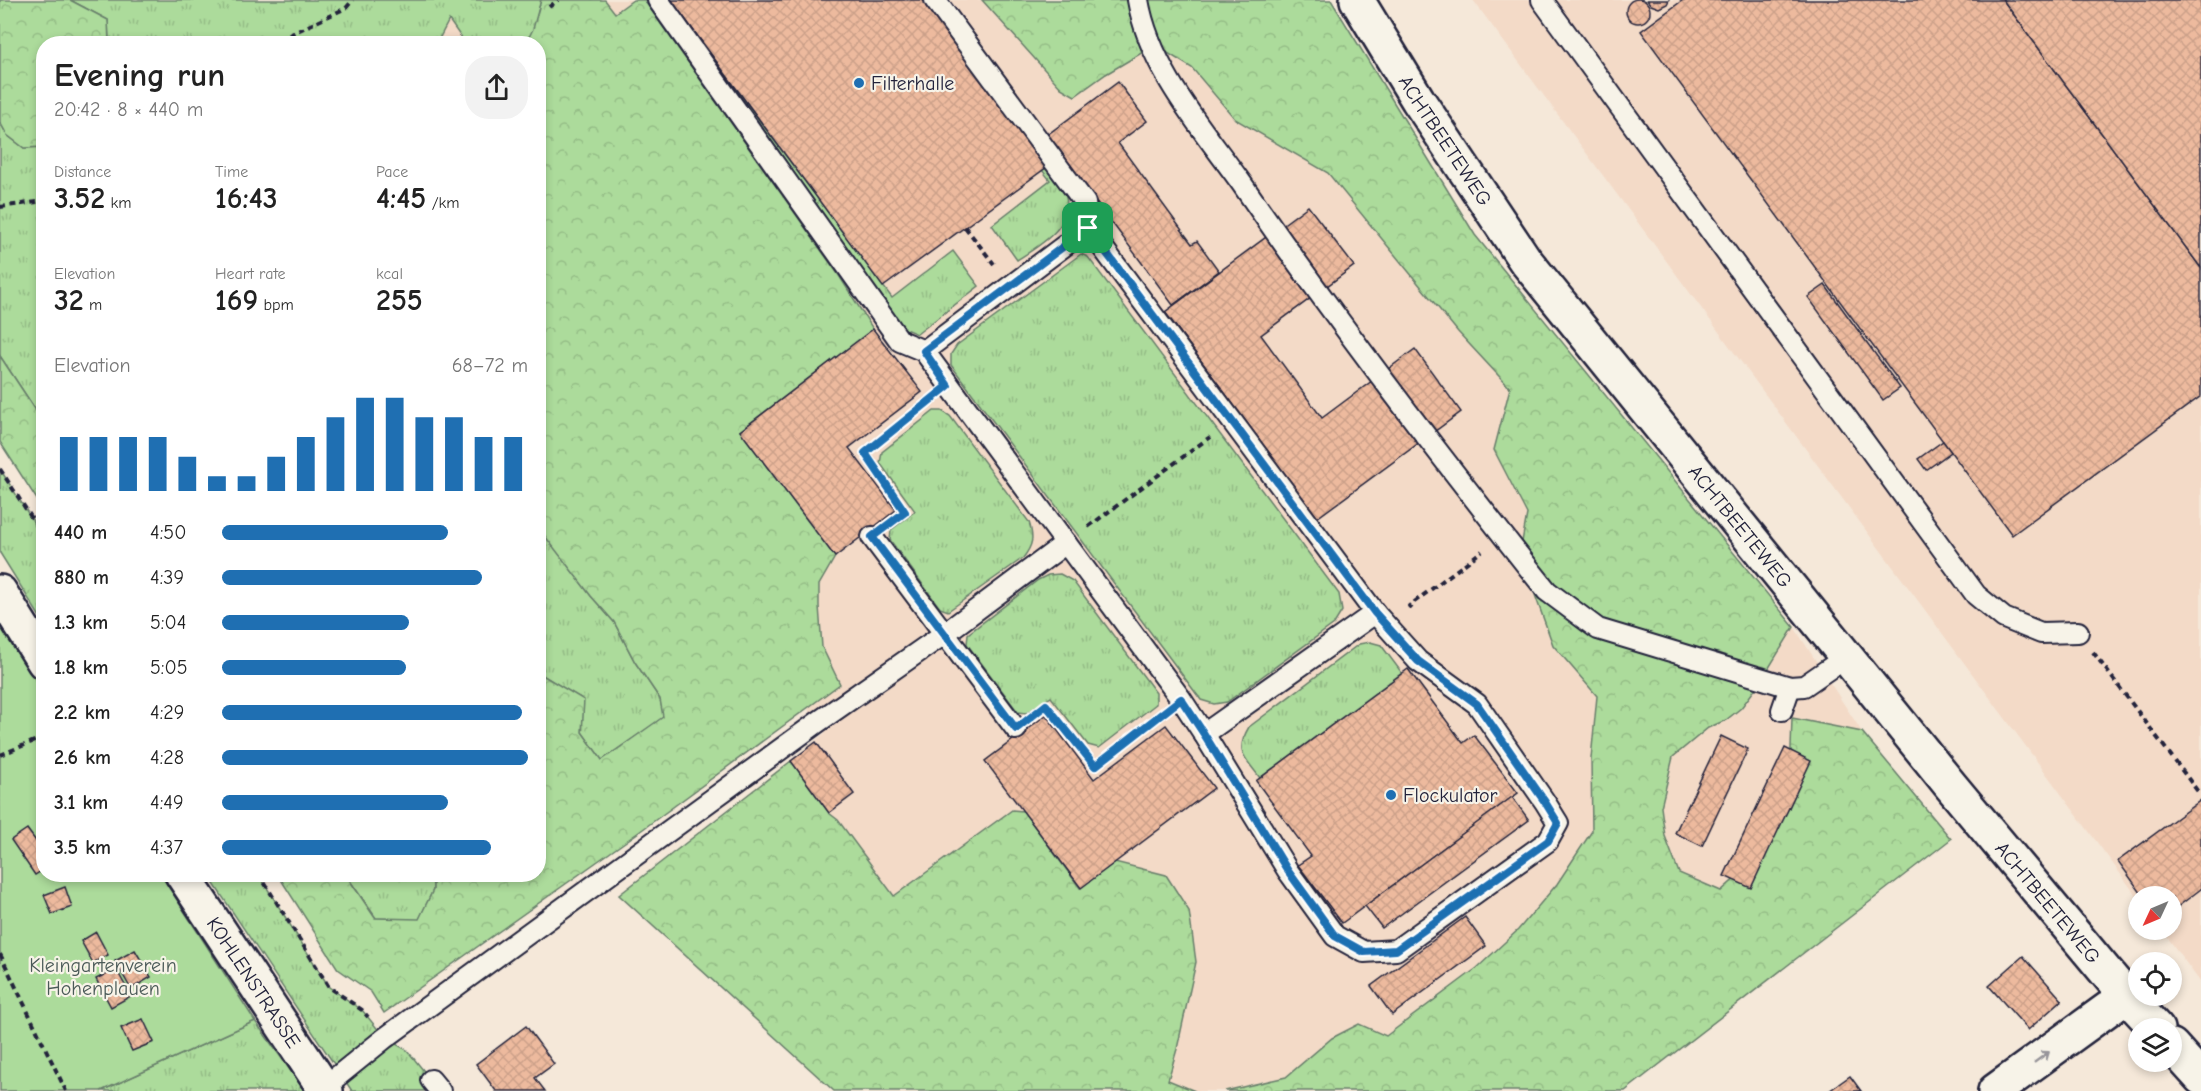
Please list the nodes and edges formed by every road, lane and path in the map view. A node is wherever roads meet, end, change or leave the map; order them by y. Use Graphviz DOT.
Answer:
graph roads {
  1 [pos="353,0"];
  2 [pos="558,0"];
  3 [pos="658,0"];
  4 [pos="935,0"];
  5 [pos="1138,0"];
  6 [pos="1357,0"];
  7 [pos="1542,0"];
  8 [pos="549,7"];
  9 [pos="287,36"];
  10 [pos="36,202"];
  11 [pos="0,207"];
  12 [pos="965,227"];
  13 [pos="1088,228"];
  14 [pos="1010,287"];
  15 [pos="924,351"];
  16 [pos="948,386"];
  17 [pos="1231,421"];
  18 [pos="0,469"];
  19 [pos="36,525"];
  20 [pos="1503,535"];
  21 [pos="872,537"];
  22 [pos="1066,543"];
  23 [pos="0,592"];
  24 [pos="1375,613"];
  25 [pos="1414,613"];
  26 [pos="2078,632"];
  27 [pos="944,634"];
  28 [pos="36,649"];
  29 [pos="1846,657"];
  30 [pos="1790,687"];
  31 [pos="1181,699"];
  32 [pos="1782,710"];
  33 [pos="1016,729"];
  34 [pos="1204,734"];
  35 [pos="36,740"];
  36 [pos="0,755"];
  37 [pos="2199,793"];
  38 [pos="187,882"];
  39 [pos="264,882"];
  40 [pos="0,954"];
  41 [pos="2126,996"];
  42 [pos="2147,1018"];
  43 [pos="385,1038"];
  44 [pos="2182,1057"];
  45 [pos="2201,1078"];
  46 [pos="325,1089"];
  47 [pos="66,1091"];
  48 [pos="1995,1091"];
  1 -- 9 [label="path"];
  2 -- 8 [label="path"];
  3 -- 15 [label="lane"];
  4 -- 13 [label="lane"];
  5 -- 20 [label="lane"];
  6 -- 29 [label="street, ACHTBEETEWEG"];
  7 -- 26 [label="lane"];
  10 -- 11 [label="path"];
  12 -- 14 [label="path"];
  13 -- 14 [label="lane"];
  13 -- 17 [label="lane"];
  14 -- 15 [label="lane"];
  15 -- 16 [label="lane"];
  16 -- 21 [label="path"];
  16 -- 22 [label="lane"];
  17 -- 22 [label="path"];
  17 -- 24 [label="lane"];
  18 -- 19 [label="path"];
  20 -- 25 [label="path"];
  20 -- 30 [label="lane"];
  21 -- 27 [label="lane"];
  22 -- 27 [label="lane"];
  22 -- 31 [label="lane"];
  23 -- 28 [label="street"];
  24 -- 34 [label="lane"];
  24 -- 34 [label="lane"];
  26 -- 37 [label="path"];
  27 -- 33 [label="lane"];
  27 -- 43 [label="lane"];
  29 -- 30 [label="lane"];
  29 -- 41 [label="street, ACHTBEETEWEG"];
  30 -- 32 [label="lane"];
  31 -- 33 [label="path"];
  31 -- 34 [label="lane"];
  35 -- 36 [label="path"];
  38 -- 46 [label="street, KOHLENSTRASSE"];
  39 -- 43 [label="path"];
  40 -- 47 [label="path"];
  41 -- 42 [label="street, ACHTBEETEWEG"];
  48 -- 41 [label="street, one-way"];
  43 -- 46 [label="lane"];
  44 -- 45 [label="street"];
}
